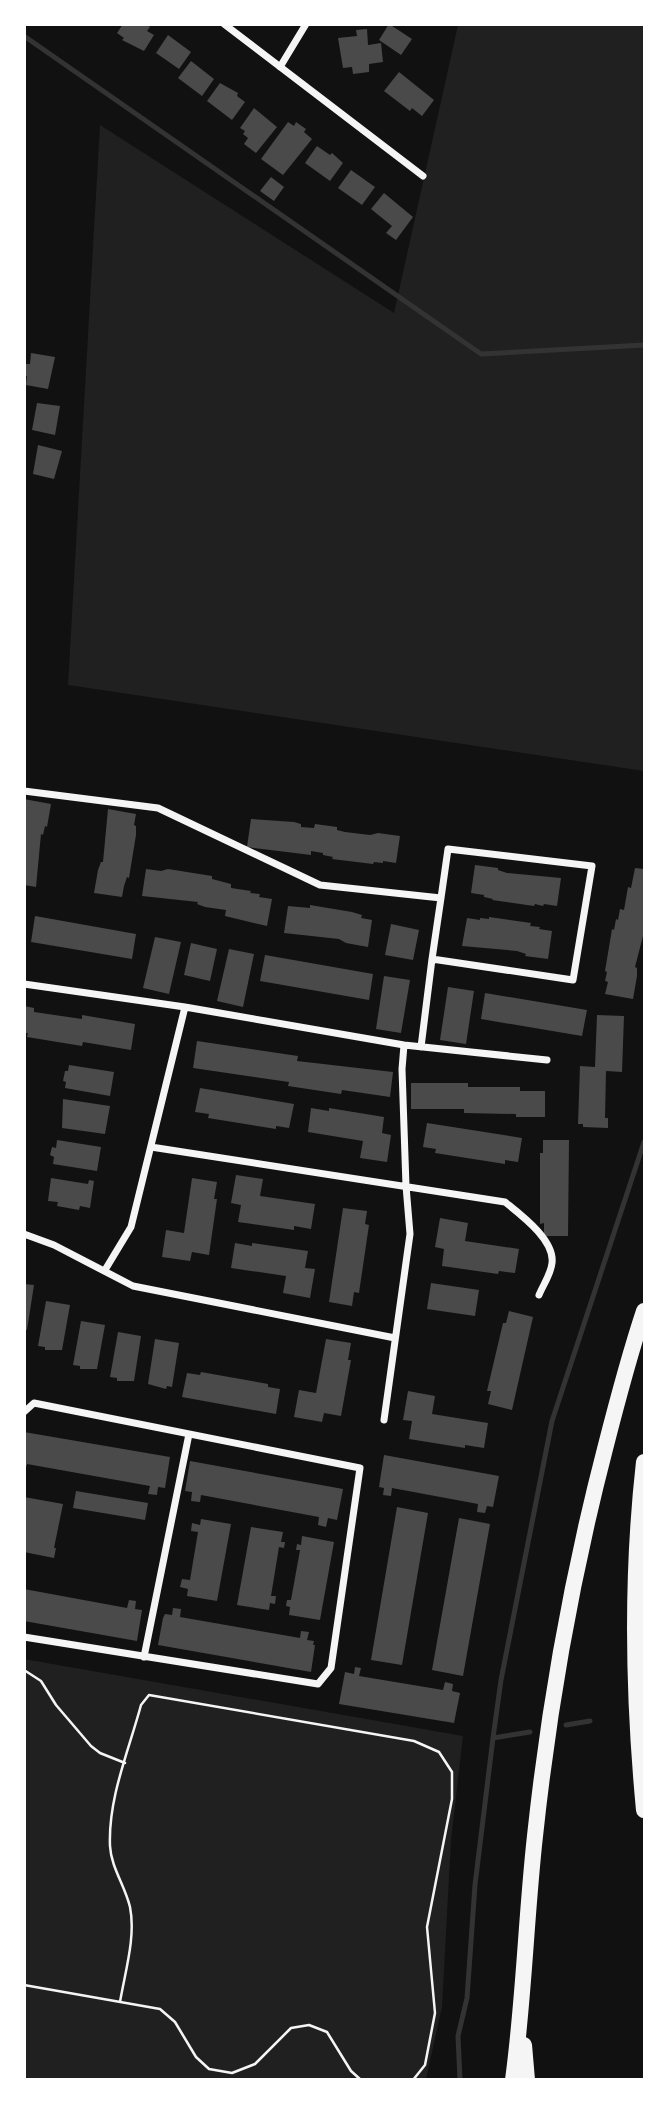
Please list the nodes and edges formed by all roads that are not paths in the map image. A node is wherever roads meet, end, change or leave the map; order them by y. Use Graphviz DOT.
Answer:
graph roads {
  1 [pos="224,24"];
  2 [pos="306,24"];
  3 [pos="280,67"];
  4 [pos="423,176"];
  5 [pos="24,791"];
  6 [pos="440,898"];
  7 [pos="432,960"];
  8 [pos="24,984"];
  9 [pos="185,1007"];
  10 [pos="404,1045"];
  11 [pos="421,1047"];
  12 [pos="547,1060"];
  13 [pos="151,1147"];
  14 [pos="406,1186"];
  15 [pos="24,1234"];
  16 [pos="105,1270"];
  17 [pos="539,1295"];
  18 [pos="645,1311"];
  19 [pos="395,1338"];
  20 [pos="24,1412"];
  21 [pos="384,1420"];
  22 [pos="189,1434"];
  23 [pos="645,1462"];
  24 [pos="24,1637"];
  25 [pos="144,1657"];
  26 [pos="645,1810"];
  27 [pos="522,2014"];
  28 [pos="513,2080"];
  29 [pos="527,2080"];
  1 -- 3 [label="street"];
  2 -- 3 [label="street"];
  3 -- 4 [label="street"];
  5 -- 6 [label="street"];
  6 -- 7 [label="street"];
  6 -- 7 [label="street"];
  7 -- 11 [label="street"];
  8 -- 9 [label="street"];
  9 -- 10 [label="street"];
  9 -- 13 [label="street"];
  10 -- 11 [label="street"];
  10 -- 14 [label="street"];
  11 -- 12 [label="street"];
  13 -- 14 [label="street"];
  13 -- 16 [label="street"];
  14 -- 17 [label="street"];
  14 -- 19 [label="street"];
  15 -- 16 [label="street"];
  16 -- 19 [label="street"];
  18 -- 27 [label="highway"];
  19 -- 21 [label="street"];
  20 -- 22 [label="street"];
  22 -- 25 [label="street"];
  22 -- 25 [label="street"];
  23 -- 26 [label="highway"];
  24 -- 25 [label="street"];
  27 -- 28 [label="highway"];
  27 -- 29 [label="highway"];
}
